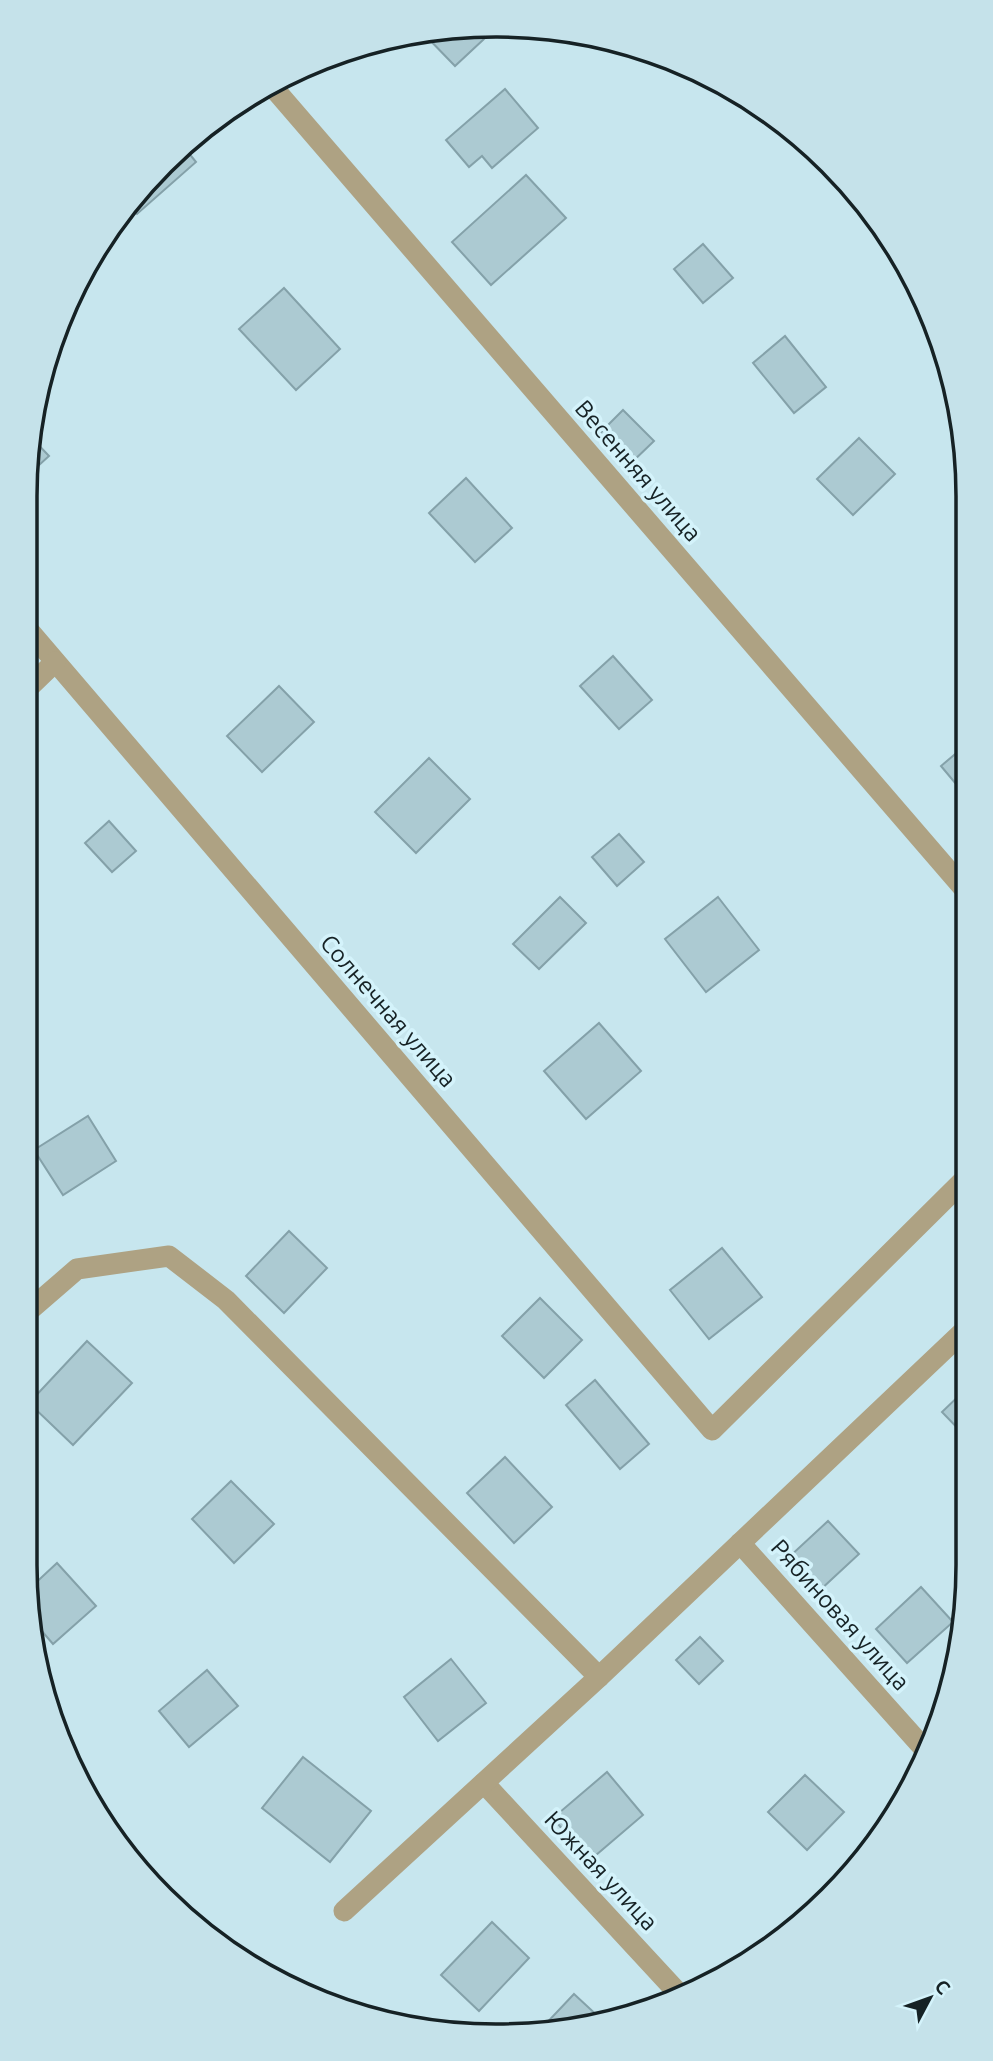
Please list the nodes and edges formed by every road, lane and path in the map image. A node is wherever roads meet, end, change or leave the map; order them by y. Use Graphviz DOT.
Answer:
graph roads {
  1 [pos="277,92"];
  2 [pos="37,641"];
  3 [pos="55,662"];
  4 [pos="37,679"];
  5 [pos="956,879"];
  6 [pos="956,1188"];
  7 [pos="37,1303"];
  8 [pos="956,1338"];
  9 [pos="740,1543"];
  10 [pos="599,1677"];
  11 [pos="920,1743"];
  12 [pos="484,1783"];
  13 [pos="344,1911"];
  14 [pos="673,1989"];
  1 -- 5 [label="street, Весенняя улица"];
  2 -- 3 [label="street, Солнечная улица"];
  3 -- 4 [label="street"];
  3 -- 6 [label="street, Солнечная улица"];
  7 -- 10 [label="street"];
  8 -- 9 [label="street"];
  9 -- 10 [label="street"];
  9 -- 11 [label="street, Рябиновая улица"];
  10 -- 12 [label="street"];
  12 -- 13 [label="street"];
  12 -- 14 [label="street, Южная улица"];
}
